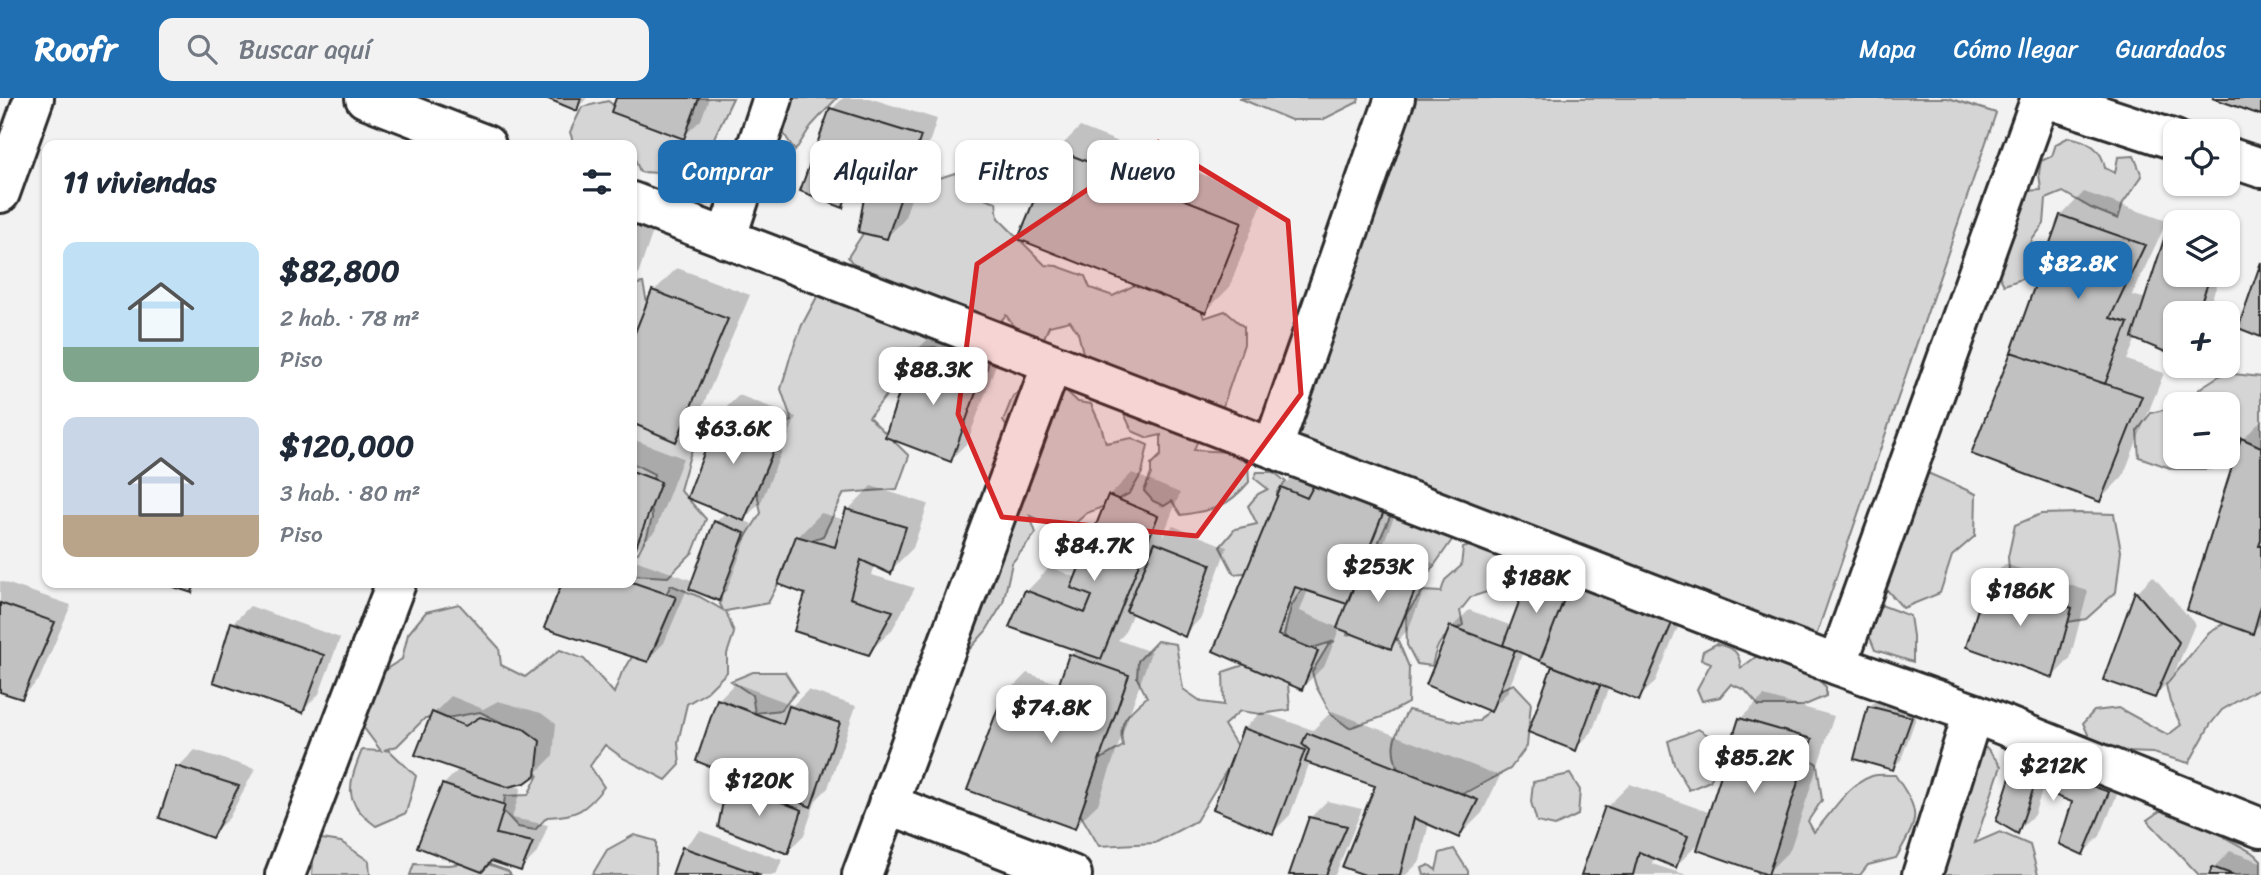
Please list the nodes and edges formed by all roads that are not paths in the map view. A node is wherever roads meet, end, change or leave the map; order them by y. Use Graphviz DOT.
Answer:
graph roads {
  1 [pos="34,98"];
  2 [pos="365,98"];
  3 [pos="773,98"];
  4 [pos="1395,98"];
  5 [pos="2043,98"];
  6 [pos="2163,136"];
  7 [pos="473,140"];
  8 [pos="2240,161"];
  9 [pos="2261,168"];
  10 [pos="0,193"];
  11 [pos="637,204"];
  12 [pos="726,239"];
  13 [pos="1052,364"];
  14 [pos="1273,447"];
  15 [pos="394,588"];
  16 [pos="1837,665"];
  17 [pos="1973,713"];
  18 [pos="888,804"];
  19 [pos="2261,828"];
  20 [pos="285,875"];
  21 [pos="862,875"];
  22 [pos="1072,875"];
  23 [pos="1922,875"];
  1 -- 10 [label="street"];
  2 -- 7 [label="street"];
  3 -- 12 [label="street"];
  4 -- 14 [label="street"];
  5 -- 6 [label="street"];
  5 -- 16 [label="street"];
  8 -- 9 [label="street"];
  11 -- 12 [label="street"];
  12 -- 13 [label="street"];
  13 -- 14 [label="street"];
  13 -- 18 [label="street"];
  14 -- 16 [label="street"];
  15 -- 20 [label="street"];
  16 -- 17 [label="street"];
  17 -- 19 [label="street"];
  17 -- 23 [label="street"];
  18 -- 21 [label="street"];
  18 -- 22 [label="street"];
}
